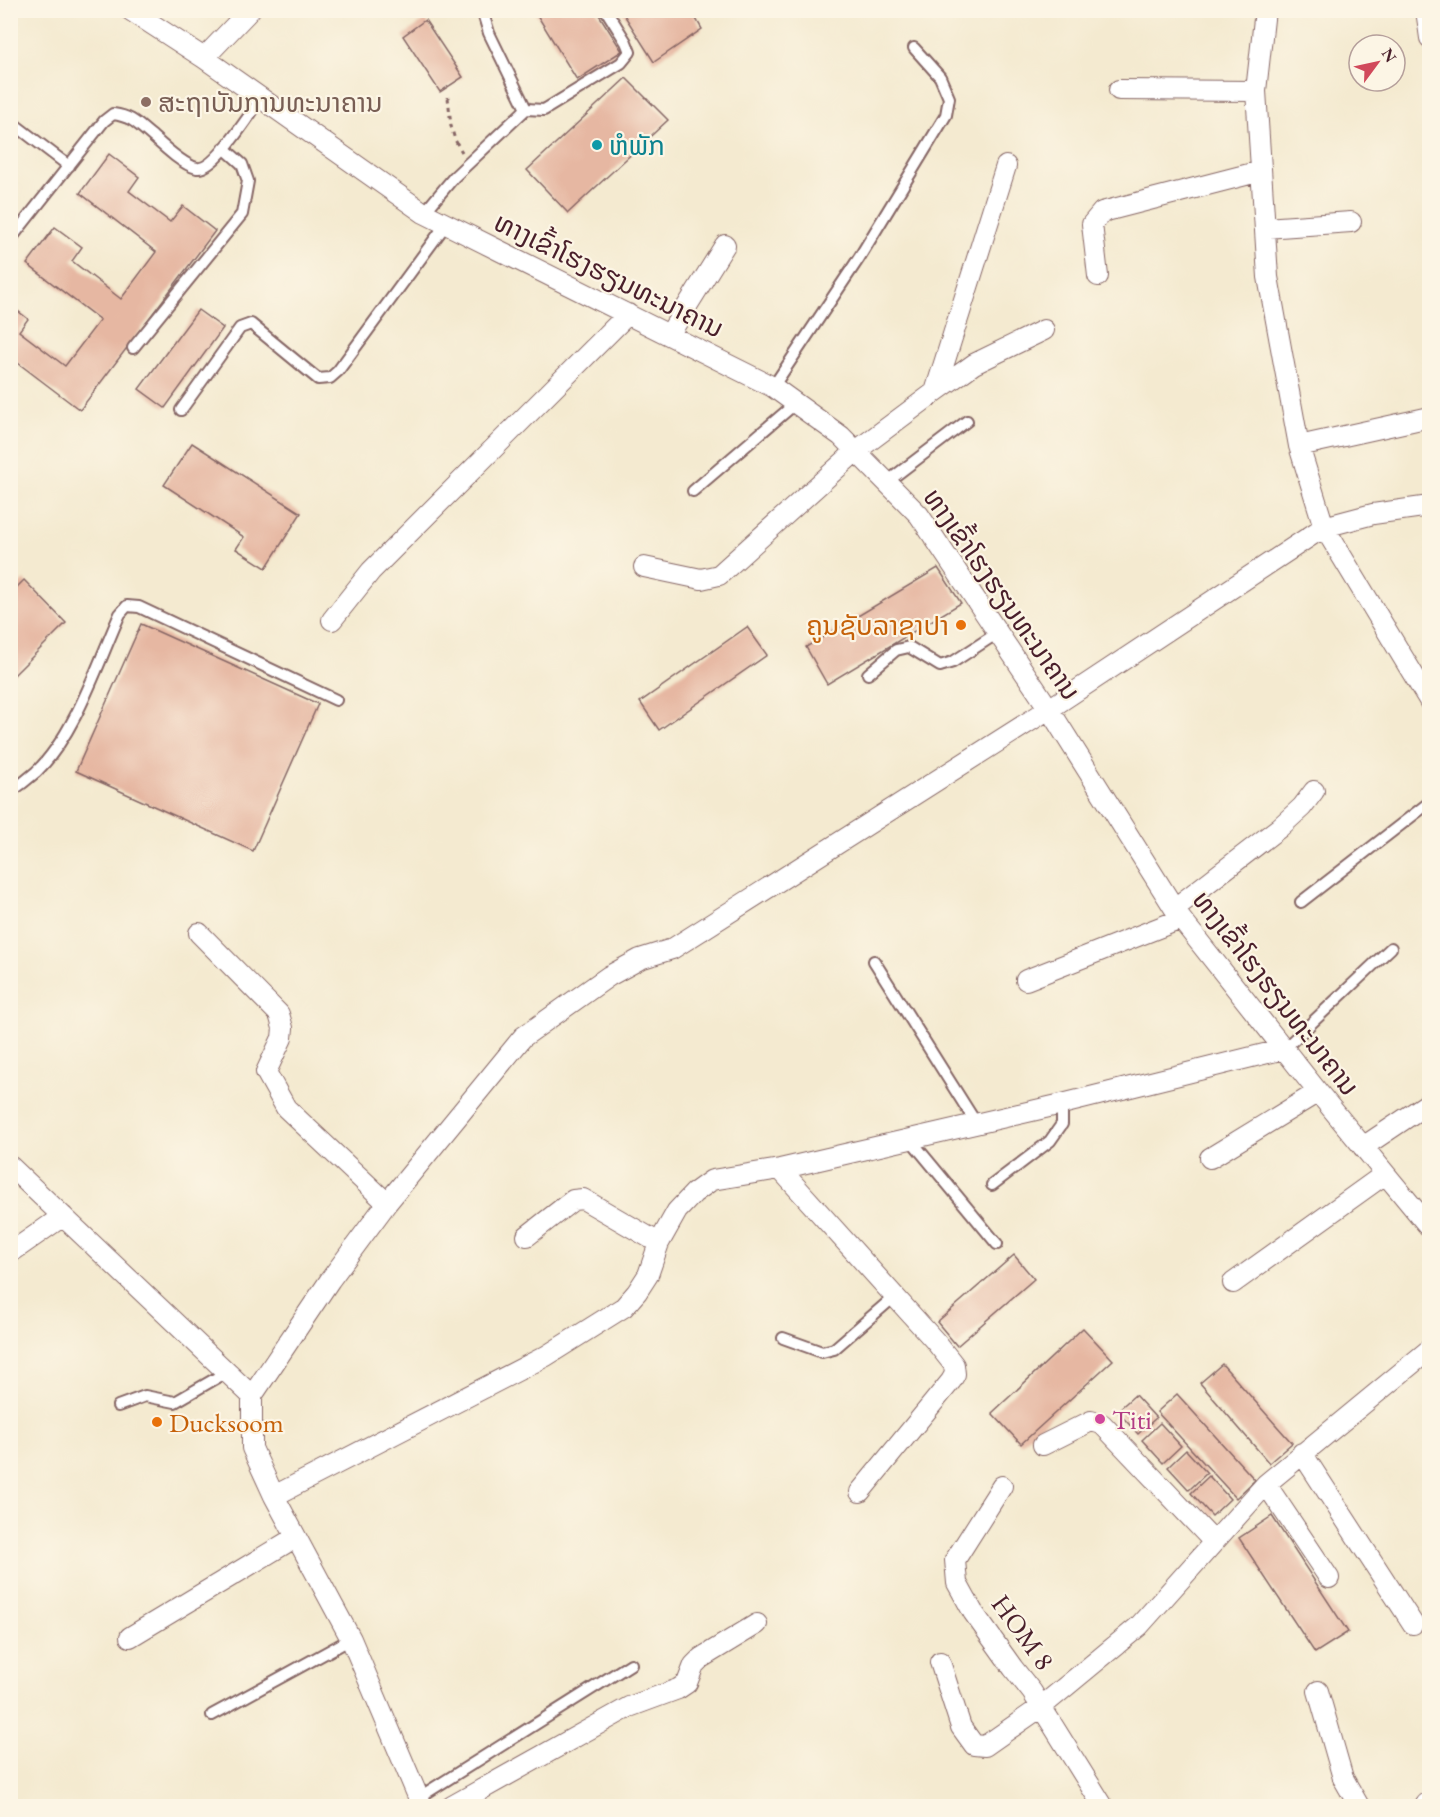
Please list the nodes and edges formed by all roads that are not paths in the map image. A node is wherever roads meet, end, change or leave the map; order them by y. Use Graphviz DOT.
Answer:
graph roads {
  1 [pos="130,10"];
  2 [pos="250,10"];
  3 [pos="482,10"];
  4 [pos="606,10"];
  5 [pos="1265,10"];
  6 [pos="1426,10"];
  7 [pos="1430,38"];
  8 [pos="914,48"];
  9 [pos="204,58"];
  10 [pos="1119,90"];
  11 [pos="1256,91"];
  12 [pos="261,99"];
  13 [pos="526,109"];
  14 [pos="10,121"];
  15 [pos="224,148"];
  16 [pos="69,166"];
  17 [pos="1006,166"];
  18 [pos="1261,171"];
  19 [pos="424,213"];
  20 [pos="1351,222"];
  21 [pos="447,224"];
  22 [pos="1265,228"];
  23 [pos="10,240"];
  24 [pos="725,245"];
  25 [pos="1098,276"];
  26 [pos="628,314"];
  27 [pos="1044,330"];
  28 [pos="669,335"];
  29 [pos="133,348"];
  30 [pos="773,387"];
  31 [pos="935,392"];
  32 [pos="796,403"];
  33 [pos="181,410"];
  34 [pos="1430,417"];
  35 [pos="967,421"];
  36 [pos="1299,446"];
  37 [pos="856,451"];
  38 [pos="887,482"];
  39 [pos="693,491"];
  40 [pos="1430,506"];
  41 [pos="1324,527"];
  42 [pos="644,567"];
  43 [pos="332,620"];
  44 [pos="999,632"];
  45 [pos="868,675"];
  46 [pos="336,700"];
  47 [pos="1430,702"];
  48 [pos="1049,709"];
  49 [pos="1314,791"];
  50 [pos="10,792"];
  51 [pos="1430,802"];
  52 [pos="1301,902"];
  53 [pos="1178,914"];
  54 [pos="199,933"];
  55 [pos="1391,948"];
  56 [pos="874,960"];
  57 [pos="1026,980"];
  58 [pos="1284,1049"];
  59 [pos="1318,1092"];
  60 [pos="1430,1102"];
  61 [pos="1062,1104"];
  62 [pos="976,1123"];
  63 [pos="910,1139"];
  64 [pos="1363,1147"];
  65 [pos="1210,1158"];
  66 [pos="10,1167"];
  67 [pos="780,1169"];
  68 [pos="1385,1174"];
  69 [pos="992,1185"];
  70 [pos="387,1203"];
  71 [pos="63,1216"];
  72 [pos="1430,1228"];
  73 [pos="527,1236"];
  74 [pos="659,1243"];
  75 [pos="997,1244"];
  76 [pos="10,1253"];
  77 [pos="1233,1283"];
  78 [pos="895,1296"];
  79 [pos="783,1338"];
  80 [pos="1430,1348"];
  81 [pos="227,1372"];
  82 [pos="252,1396"];
  83 [pos="118,1406"];
  84 [pos="1043,1445"];
  85 [pos="1302,1453"];
  86 [pos="1266,1484"];
  87 [pos="1002,1486"];
  88 [pos="860,1492"];
  89 [pos="274,1496"];
  90 [pos="296,1537"];
  91 [pos="1214,1542"];
  92 [pos="1329,1578"];
  93 [pos="756,1624"];
  94 [pos="1413,1624"];
  95 [pos="130,1637"];
  96 [pos="351,1639"];
  97 [pos="940,1662"];
  98 [pos="631,1664"];
  99 [pos="1318,1691"];
  100 [pos="1041,1707"];
  101 [pos="212,1715"];
  102 [pos="420,1802"];
  103 [pos="452,1806"];
  104 [pos="1103,1806"];
  105 [pos="1359,1806"];
  1 -- 9 [label="street, ທາງເຂົ້າໂຮງຮຽນທະນາຄານ"];
  2 -- 9 [label="street"];
  3 -- 13 [label="lane"];
  4 -- 13 [label="lane"];
  5 -- 11 [label="street"];
  6 -- 7 [label="street"];
  8 -- 30 [label="lane"];
  9 -- 12 [label="street, ທາງເຂົ້າໂຮງຮຽນທະນາຄານ"];
  10 -- 11 [label="street"];
  11 -- 18 [label="street"];
  12 -- 15 [label="lane"];
  12 -- 19 [label="street, ທາງເຂົ້າໂຮງຮຽນທະນາຄານ"];
  13 -- 19 [label="lane"];
  14 -- 16 [label="lane"];
  15 -- 16 [label="lane"];
  15 -- 29 [label="lane"];
  16 -- 23 [label="lane"];
  17 -- 31 [label="street"];
  18 -- 22 [label="street"];
  18 -- 25 [label="street"];
  19 -- 21 [label="street, ທາງເຂົ້າໂຮງຮຽນທະນາຄານ"];
  20 -- 22 [label="street"];
  21 -- 26 [label="street, ທາງເຂົ້າໂຮງຮຽນທະນາຄານ"];
  21 -- 33 [label="lane"];
  22 -- 36 [label="street"];
  24 -- 28 [label="street"];
  26 -- 28 [label="street, ທາງເຂົ້າໂຮງຮຽນທະນາຄານ"];
  26 -- 43 [label="street"];
  27 -- 31 [label="street"];
  28 -- 30 [label="street, ທາງເຂົ້າໂຮງຮຽນທະນາຄານ"];
  30 -- 32 [label="street, ທາງເຂົ້າໂຮງຮຽນທະນາຄານ"];
  31 -- 37 [label="street"];
  32 -- 37 [label="street, ທາງເຂົ້າໂຮງຮຽນທະນາຄານ"];
  32 -- 39 [label="lane"];
  34 -- 36 [label="street"];
  35 -- 38 [label="lane"];
  36 -- 41 [label="street"];
  37 -- 38 [label="street, ທາງເຂົ້າໂຮງຮຽນທະນາຄານ"];
  37 -- 42 [label="street"];
  38 -- 44 [label="street, ທາງເຂົ້າໂຮງຮຽນທະນາຄານ"];
  40 -- 41 [label="street"];
  41 -- 47 [label="street"];
  41 -- 48 [label="street"];
  44 -- 45 [label="lane"];
  44 -- 48 [label="street, ທາງເຂົ້າໂຮງຮຽນທະນາຄານ"];
  46 -- 50 [label="lane"];
  48 -- 53 [label="street, ທາງເຂົ້າໂຮງຮຽນທະນາຄານ"];
  48 -- 70 [label="street"];
  49 -- 53 [label="street"];
  51 -- 52 [label="lane"];
  53 -- 57 [label="street"];
  53 -- 58 [label="street, ທາງເຂົ້າໂຮງຮຽນທະນາຄານ"];
  54 -- 70 [label="street"];
  55 -- 58 [label="lane"];
  56 -- 62 [label="lane"];
  58 -- 59 [label="street, ທາງເຂົ້າໂຮງຮຽນທະນາຄານ"];
  58 -- 61 [label="street"];
  59 -- 64 [label="street, ທາງເຂົ້າໂຮງຮຽນທະນາຄານ"];
  59 -- 65 [label="street"];
  60 -- 64 [label="street"];
  61 -- 62 [label="street"];
  61 -- 69 [label="lane"];
  62 -- 63 [label="street"];
  63 -- 67 [label="street"];
  63 -- 75 [label="lane"];
  64 -- 68 [label="street, ທາງເຂົ້າໂຮງຮຽນທະນາຄານ"];
  66 -- 71 [label="street"];
  67 -- 74 [label="street"];
  67 -- 78 [label="street"];
  68 -- 72 [label="street, ທາງເຂົ້າໂຮງຮຽນທະນາຄານ"];
  68 -- 77 [label="street"];
  70 -- 82 [label="street"];
  71 -- 76 [label="street"];
  71 -- 81 [label="street"];
  73 -- 74 [label="street"];
  74 -- 89 [label="street"];
  78 -- 79 [label="lane"];
  78 -- 88 [label="street"];
  80 -- 85 [label="street"];
  81 -- 82 [label="street"];
  81 -- 83 [label="lane"];
  82 -- 89 [label="street"];
  84 -- 91 [label="street"];
  85 -- 86 [label="street"];
  85 -- 94 [label="street"];
  86 -- 91 [label="street"];
  86 -- 92 [label="street"];
  87 -- 100 [label="street, HOM 8"];
  89 -- 90 [label="street"];
  90 -- 95 [label="street"];
  90 -- 96 [label="street"];
  91 -- 100 [label="street"];
  93 -- 103 [label="street"];
  96 -- 101 [label="lane"];
  96 -- 102 [label="street"];
  97 -- 100 [label="street"];
  98 -- 102 [label="lane"];
  99 -- 105 [label="street"];
  100 -- 104 [label="street, HOM 8"];
}
